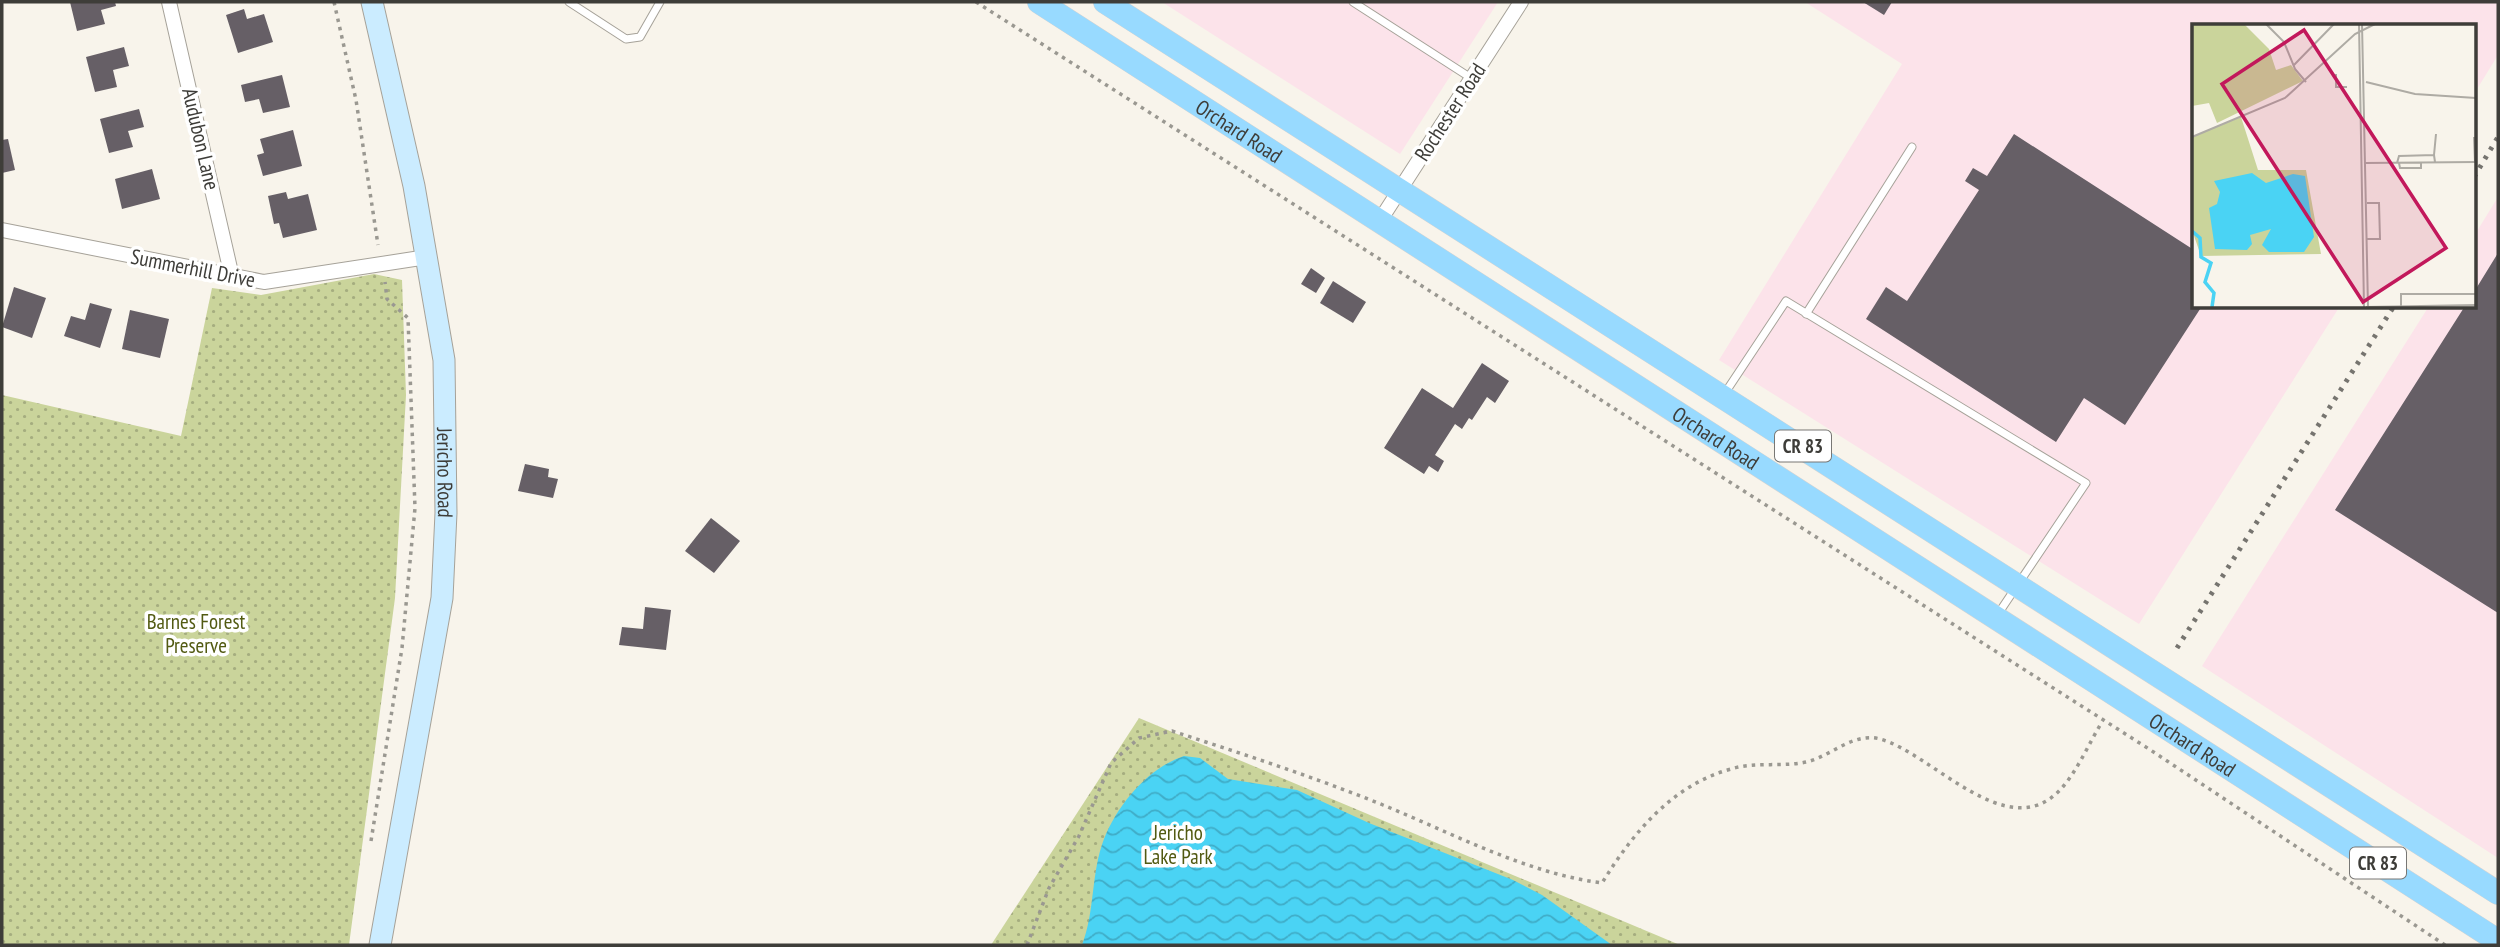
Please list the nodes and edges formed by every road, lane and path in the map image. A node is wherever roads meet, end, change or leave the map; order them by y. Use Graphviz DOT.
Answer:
graph roads {
  1 [pos="169,2"];
  2 [pos="334,2"];
  3 [pos="372,2"];
  4 [pos="569,2"];
  5 [pos="660,2"];
  6 [pos="976,2"];
  7 [pos="1039,2"];
  8 [pos="1105,2"];
  9 [pos="1353,2"];
  10 [pos="1521,2"];
  11 [pos="1471,78"];
  12 [pos="1912,146"];
  13 [pos="1400,189"];
  14 [pos="1379,222"];
  15 [pos="2,230"];
  16 [pos="377,245"];
  17 [pos="427,257"];
  18 [pos="232,277"];
  19 [pos="385,282"];
  20 [pos="1806,314"];
  21 [pos="1723,395"];
  22 [pos="2018,585"];
  23 [pos="1996,617"];
  24 [pos="2102,722"];
  25 [pos="371,841"];
  26 [pos="2498,893"];
  27 [pos="2498,941"];
  28 [pos="380,945"];
  29 [pos="1027,945"];
  30 [pos="2445,945"];
  1 -- 18 [label="street, Audubon Lane"];
  2 -- 16 [label="path"];
  3 -- 17 [label="main road, Jericho Road"];
  4 -- 5 [label="lane"];
  6 -- 24 [label="path"];
  7 -- 14 [label="main road, Orchard Road / CR 83"];
  8 -- 13 [label="main road, Orchard Road / CR 83"];
  9 -- 11 [label="lane"];
  10 -- 11 [label="street, Rochester Road"];
  11 -- 13 [label="street, Rochester Road"];
  12 -- 20 [label="lane"];
  13 -- 14 [label="street, Rochester Road"];
  13 -- 21 [label="main road, Orchard Road / CR 83"];
  14 -- 23 [label="main road, Orchard Road / CR 83"];
  15 -- 18 [label="street, Summerhill Drive"];
  17 -- 18 [label="street, Summerhill Drive"];
  17 -- 28 [label="main road, Jericho Road"];
  19 -- 25 [label="path"];
  20 -- 21 [label="lane"];
  20 -- 22 [label="lane"];
  21 -- 22 [label="main road, Orchard Road / CR 83"];
  22 -- 23 [label="lane"];
  22 -- 26 [label="main road, Orchard Road / CR 83"];
  23 -- 27 [label="main road, Orchard Road / CR 83"];
  24 -- 29 [label="path"];
  24 -- 30 [label="path"];
}
